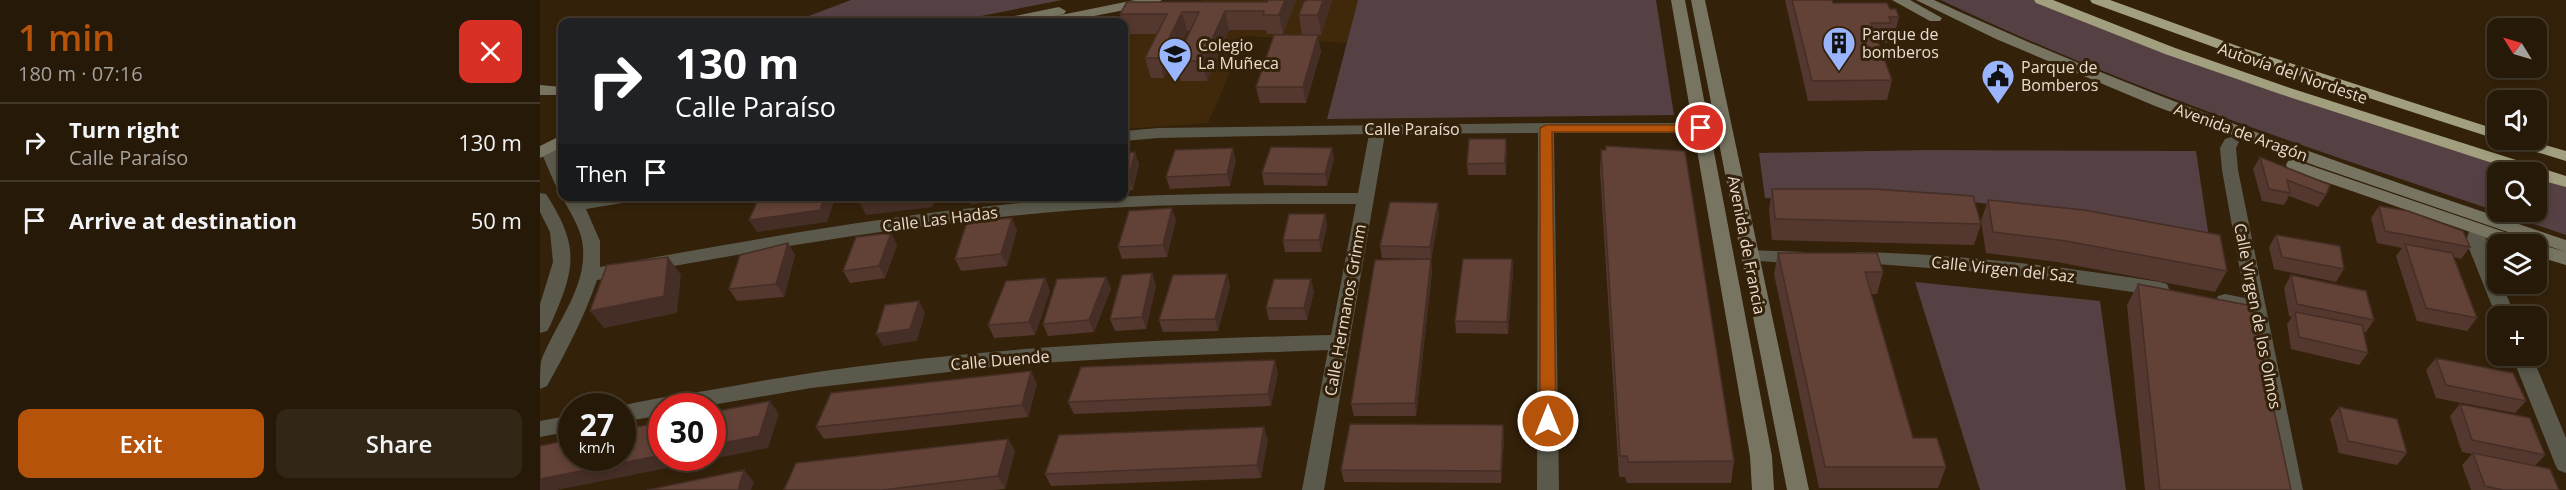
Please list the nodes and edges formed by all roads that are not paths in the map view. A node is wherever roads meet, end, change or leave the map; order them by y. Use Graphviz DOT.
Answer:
graph roads {
  1 [pos="1113,0"];
  2 [pos="1155,0"];
  3 [pos="1678,0"];
  4 [pos="1698,0"];
  5 [pos="1899,0"];
  6 [pos="1923,0"];
  7 [pos="2041,0"];
  8 [pos="2097,0"];
  9 [pos="1025,18"];
  10 [pos="1066,18"];
  11 [pos="540,90"];
  12 [pos="558,91"];
  13 [pos="1546,128"];
  14 [pos="1701,128"];
  15 [pos="1378,129"];
  16 [pos="2487,132"];
  17 [pos="1128,136"];
  18 [pos="2230,142"];
  19 [pos="552,146"];
  20 [pos="2546,150"];
  21 [pos="2566,156"];
  22 [pos="2506,162"];
  23 [pos="558,174"];
  24 [pos="2547,176"];
  25 [pos="2566,182"];
  26 [pos="540,198"];
  27 [pos="1365,199"];
  28 [pos="573,201"];
  29 [pos="578,201"];
  30 [pos="602,201"];
  31 [pos="2477,229"];
  32 [pos="2492,234"];
  33 [pos="2566,246"];
  34 [pos="2547,253"];
  35 [pos="1749,256"];
  36 [pos="1815,258"];
  37 [pos="1839,258"];
  38 [pos="2566,260"];
  39 [pos="590,275"];
  40 [pos="2177,292"];
  41 [pos="2211,298"];
  42 [pos="2256,306"];
  43 [pos="2502,306"];
  44 [pos="540,326"];
  45 [pos="1339,342"];
  46 [pos="2526,366"];
  47 [pos="540,381"];
  48 [pos="726,395"];
  49 [pos="558,426"];
  50 [pos="540,429"];
  51 [pos="2566,464"];
  52 [pos="1312,490"];
  53 [pos="1548,490"];
  54 [pos="1763,490"];
  55 [pos="1798,490"];
  56 [pos="2292,490"];
  1 -- 9 [label="street"];
  2 -- 10 [label="street"];
  3 -- 14 [label="street, Avenida de Francia"];
  4 -- 35 [label="street, Avenida de Francia"];
  5 -- 18 [label="street, Avenida de Aragón"];
  6 -- 33 [label="street, Avenida de Aragón"];
  7 -- 22 [label="highway, Autovía del Nordeste"];
  8 -- 16 [label="highway, Autovía del Nordeste"];
  11 -- 12 [label="street"];
  13 -- 14 [label="street, Calle Paraíso"];
  13 -- 15 [label="street, Calle Paraíso"];
  13 -- 53 [label="street"];
  14 -- 54 [label="street, Avenida de Francia"];
  15 -- 17 [label="street, Calle Paraíso"];
  15 -- 27 [label="street, Calle Hermanos Grimm"];
  18 -- 31 [label="street, Avenida de Aragón"];
  18 -- 42 [label="street, Calle Virgen de los Olmos"];
  19 -- 23 [label="street"];
  20 -- 21 [label="highway"];
  24 -- 25 [label="highway, Autovía del Nordeste"];
  26 -- 44 [label="street"];
  27 -- 39 [label="street, Calle Las Hadas"];
  27 -- 45 [label="street, Calle Hermanos Grimm"];
  28 -- 39 [label="street"];
  29 -- 30 [label="street"];
  31 -- 32 [label="street, Avenida de Aragón"];
  31 -- 43 [label="street"];
  34 -- 38 [label="street"];
  35 -- 36 [label="street"];
  35 -- 55 [label="street, Avenida de Francia"];
  37 -- 40 [label="street, Calle Virgen del Saz"];
  39 -- 47 [label="street"];
  41 -- 42 [label="street"];
  42 -- 56 [label="street, Calle Virgen de los Olmos"];
  45 -- 48 [label="street, Calle Duende"];
  45 -- 52 [label="street, Calle Hermanos Grimm"];
  46 -- 51 [label="street"];
  49 -- 50 [label="street"];
}
